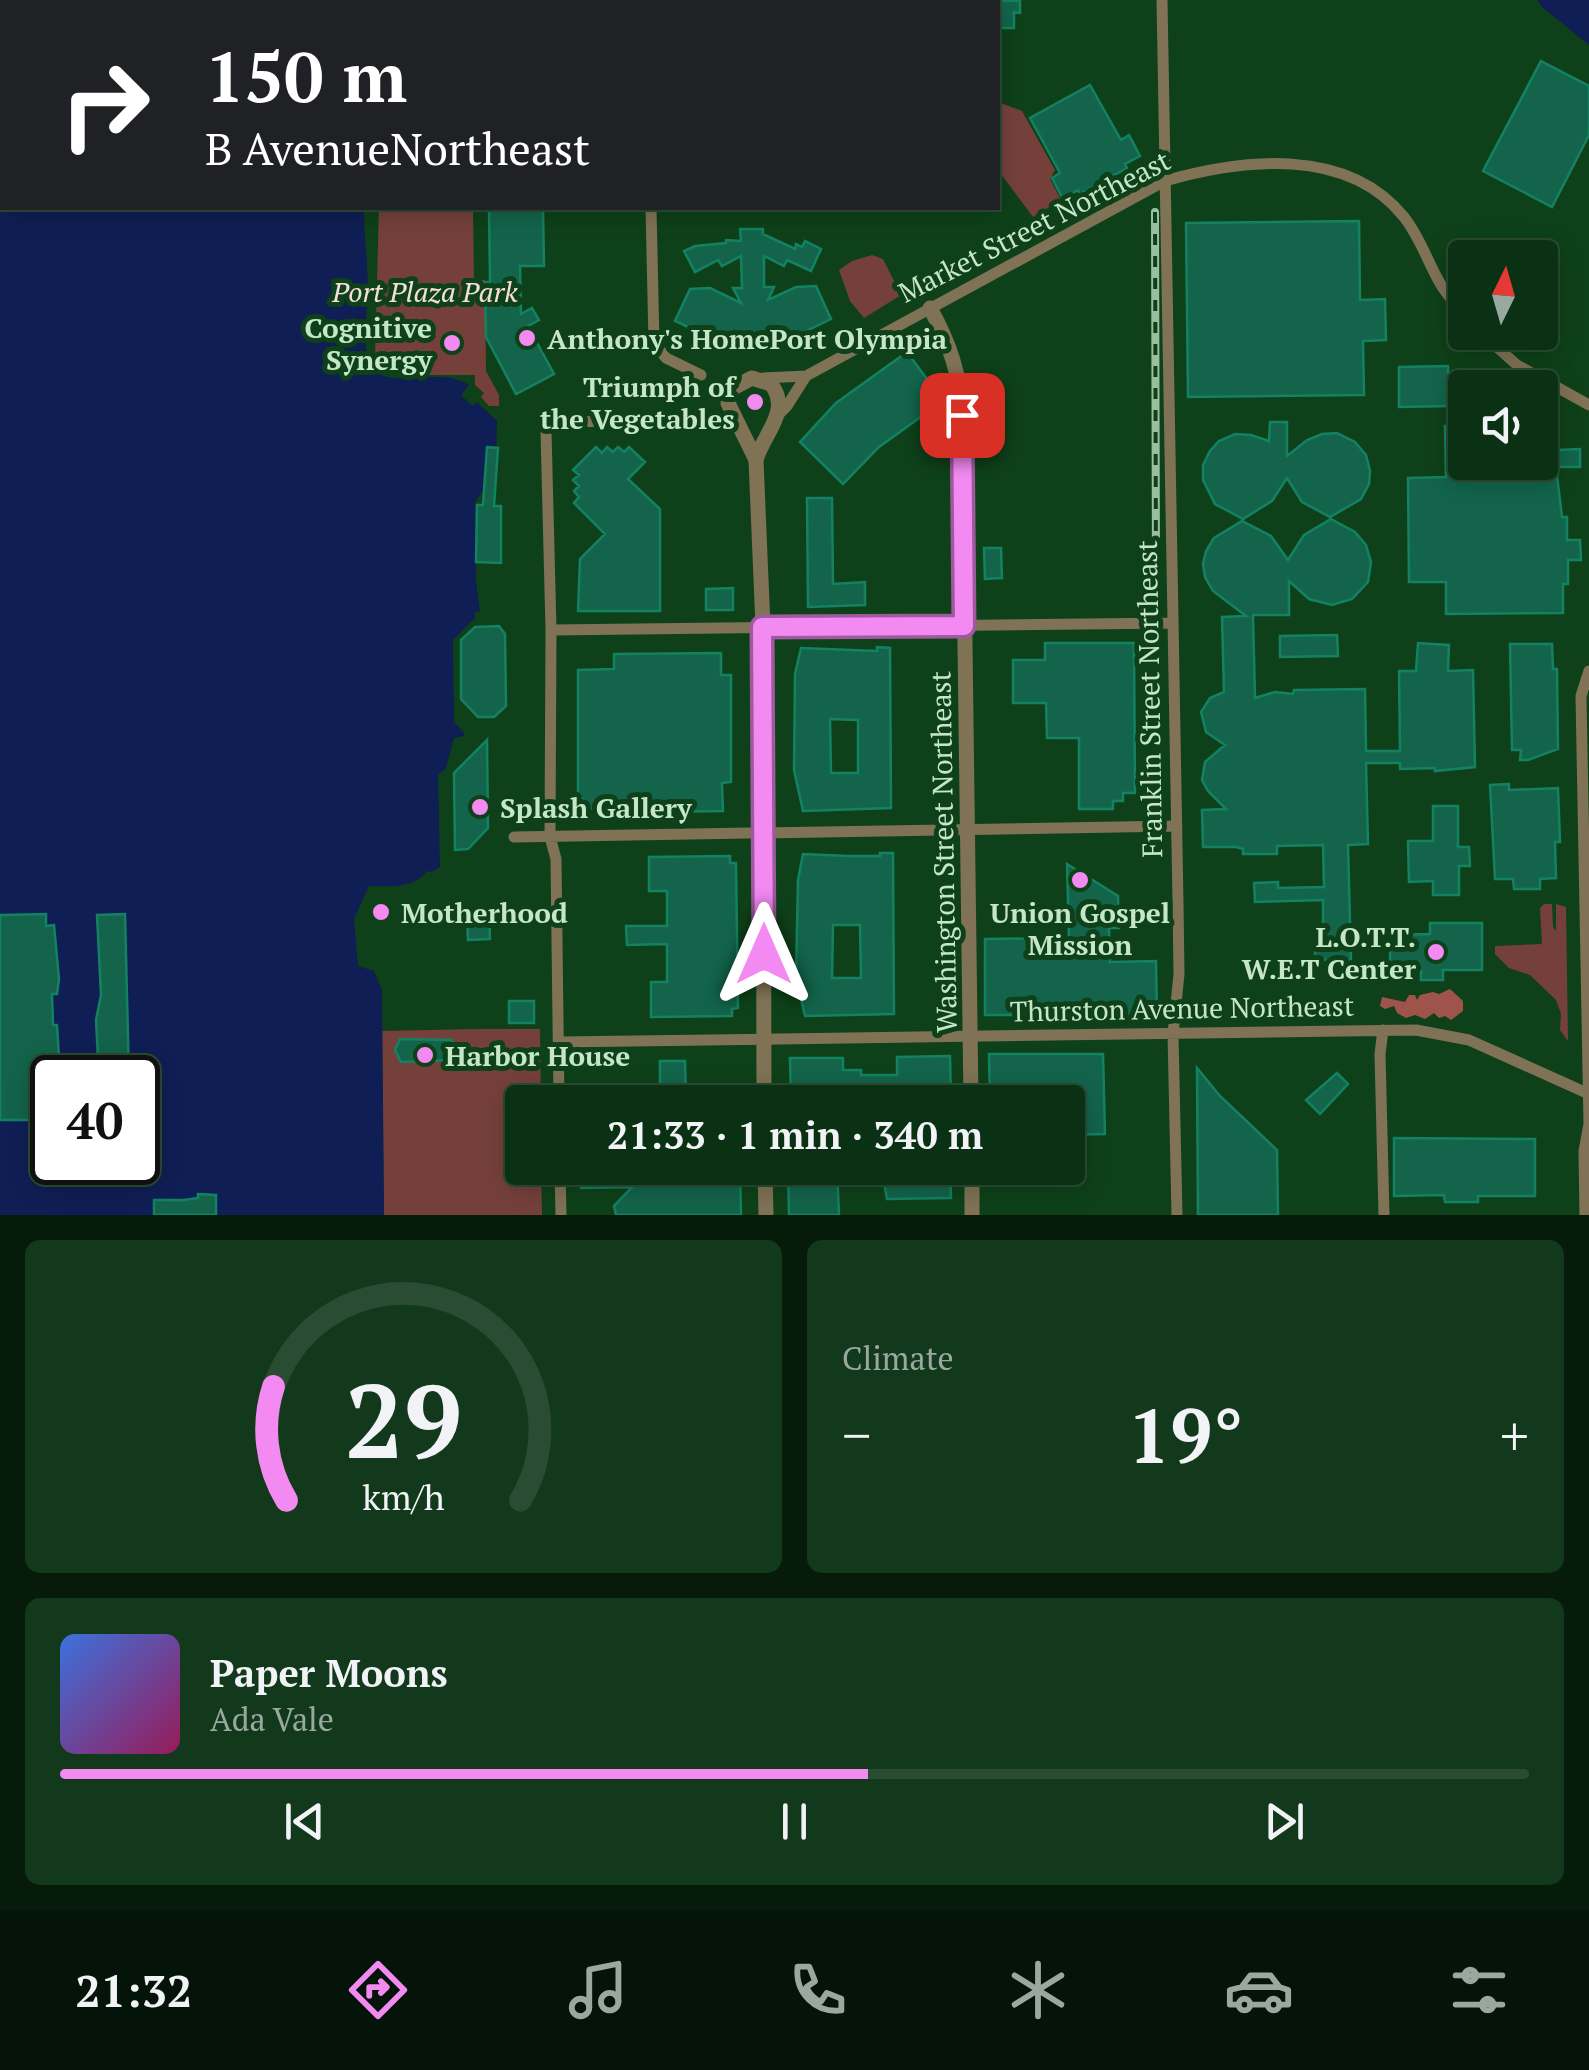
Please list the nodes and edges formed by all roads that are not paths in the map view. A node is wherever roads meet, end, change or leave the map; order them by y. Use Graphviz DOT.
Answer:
graph roads {
  1 [pos="1162,0"];
  2 [pos="1166,181"];
  3 [pos="651,210"];
  4 [pos="1448,294"];
  5 [pos="930,308"];
  6 [pos="1500,350"];
  7 [pos="701,375"];
  8 [pos="806,376"];
  9 [pos="759,378"];
  10 [pos="1589,405"];
  11 [pos="776,416"];
  12 [pos="701,420"];
  13 [pos="739,424"];
  14 [pos="756,460"];
  15 [pos="1173,624"];
  16 [pos="964,626"];
  17 [pos="762,627"];
  18 [pos="551,630"];
  19 [pos="1589,671"];
  20 [pos="1177,826"];
  21 [pos="969,830"];
  22 [pos="765,833"];
  23 [pos="514,836"];
  24 [pos="550,837"];
  25 [pos="1382,1030"];
  26 [pos="1173,1034"];
  27 [pos="970,1037"];
  28 [pos="764,1038"];
  29 [pos="559,1042"];
  30 [pos="559,1085"];
  31 [pos="764,1085"];
  32 [pos="971,1085"];
  33 [pos="1589,1094"];
  34 [pos="560,1185"];
  35 [pos="765,1185"];
  36 [pos="972,1185"];
  37 [pos="561,1215"];
  38 [pos="766,1215"];
  39 [pos="972,1215"];
  40 [pos="1178,1215"];
  41 [pos="1384,1215"];
  42 [pos="1585,1215"];
  1 -- 2 [label="street"];
  2 -- 4 [label="street, Market Street Northeast"];
  2 -- 5 [label="street, Market Street Northeast"];
  2 -- 15 [label="street, Franklin Street Northeast"];
  3 -- 7 [label="street"];
  5 -- 8 [label="street, Market Street Northeast"];
  5 -- 16 [label="street, Washington Street Northeast"];
  6 -- 10 [label="street"];
  8 -- 9 [label="street, Market Street Northeast"];
  8 -- 11 [label="street, Market Street Northeast"];
  9 -- 11 [label="street"];
  9 -- 13 [label="street"];
  11 -- 13 [label="street"];
  11 -- 14 [label="street"];
  12 -- 18 [label="street"];
  13 -- 14 [label="street"];
  14 -- 17 [label="street"];
  15 -- 16 [label="street"];
  15 -- 20 [label="street, Franklin Street Northeast"];
  16 -- 17 [label="street"];
  16 -- 21 [label="street, Washington Street Northeast"];
  17 -- 18 [label="street"];
  17 -- 22 [label="street"];
  18 -- 24 [label="street"];
  19 -- 33 [label="street"];
  20 -- 21 [label="street"];
  20 -- 26 [label="street, Franklin Street Northeast"];
  21 -- 22 [label="street"];
  21 -- 27 [label="street, Washington Street Northeast"];
  22 -- 24 [label="street"];
  22 -- 28 [label="street"];
  23 -- 24 [label="street"];
  24 -- 29 [label="street"];
  25 -- 26 [label="street, Thurston Avenue Northeast"];
  25 -- 33 [label="street, Thurston Avenue Northeast"];
  25 -- 41 [label="street"];
  26 -- 27 [label="street, Thurston Avenue Northeast"];
  26 -- 40 [label="street, Franklin Street Northeast"];
  27 -- 28 [label="street, Thurston Avenue Northeast"];
  27 -- 32 [label="street, Washington Street Northeast"];
  28 -- 29 [label="street, Thurston Avenue Northeast"];
  28 -- 31 [label="street"];
  29 -- 30 [label="street"];
  33 -- 42 [label="street"];
  34 -- 37 [label="street"];
  35 -- 38 [label="street"];
  36 -- 39 [label="street"];
}
